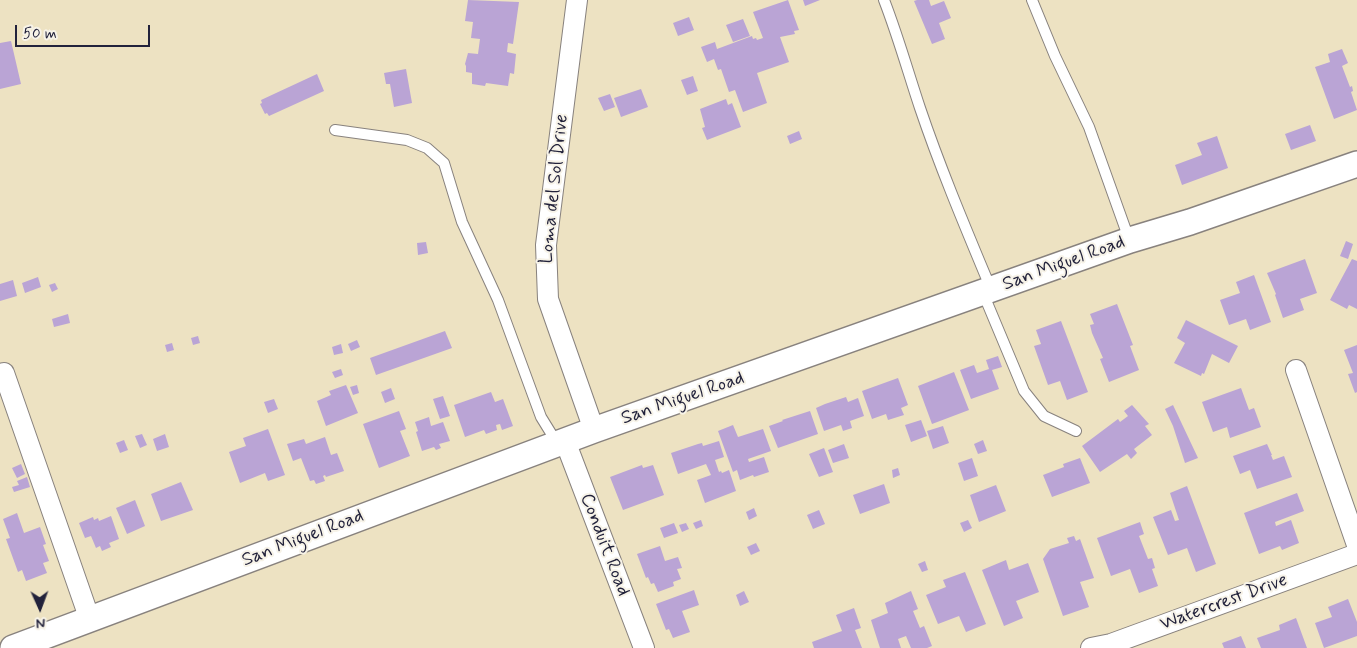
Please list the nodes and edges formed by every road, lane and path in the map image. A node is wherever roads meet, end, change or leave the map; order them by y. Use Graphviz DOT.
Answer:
graph roads {
  1 [pos="576,0"];
  2 [pos="884,0"];
  3 [pos="1032,0"];
  4 [pos="335,130"];
  5 [pos="1357,164"];
  6 [pos="1130,240"];
  7 [pos="987,292"];
  8 [pos="1296,370"];
  9 [pos="4,373"];
  10 [pos="594,430"];
  11 [pos="1076,431"];
  12 [pos="561,443"];
  13 [pos="1357,545"];
  14 [pos="1357,554"];
  15 [pos="90,620"];
  16 [pos="13,648"];
  17 [pos="644,648"];
  18 [pos="1091,648"];
  1 -- 10 [label="street, Loma del Sol Drive"];
  2 -- 7 [label="lane"];
  3 -- 6 [label="lane"];
  4 -- 12 [label="lane"];
  5 -- 6 [label="street, San Miguel Road"];
  6 -- 7 [label="street, San Miguel Road"];
  7 -- 10 [label="street, San Miguel Road"];
  7 -- 11 [label="lane"];
  8 -- 13 [label="street"];
  9 -- 15 [label="street"];
  10 -- 12 [label="street, San Miguel Road"];
  12 -- 15 [label="street, San Miguel Road"];
  12 -- 17 [label="street, Conduit Road"];
  14 -- 18 [label="street, Watercrest Drive"];
  15 -- 16 [label="street, San Miguel Road"];
}
